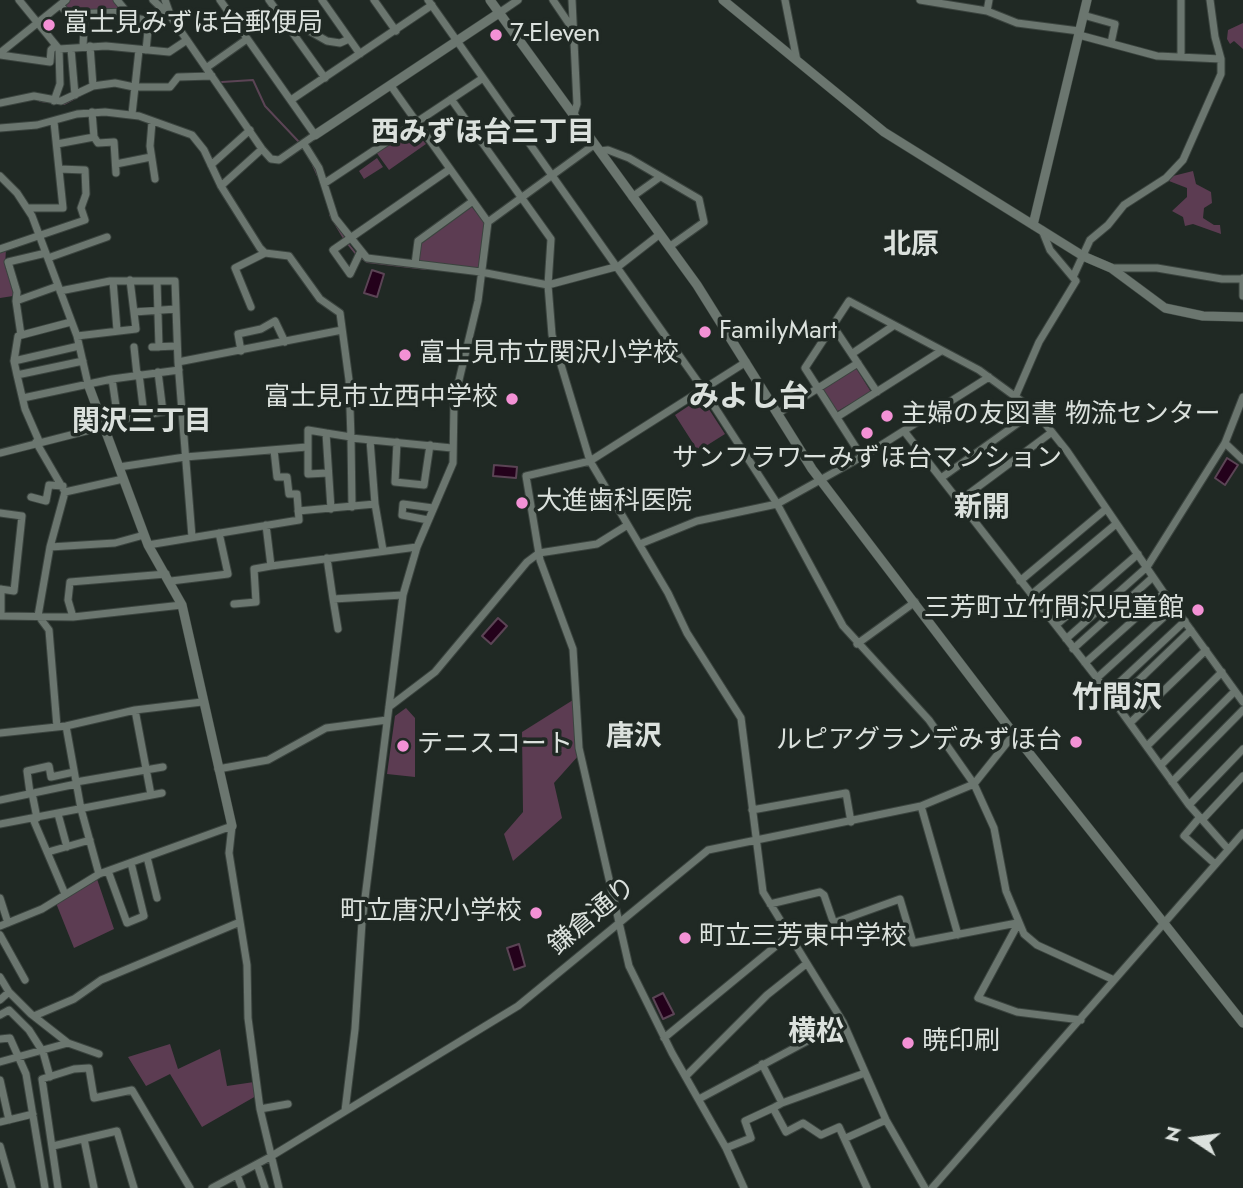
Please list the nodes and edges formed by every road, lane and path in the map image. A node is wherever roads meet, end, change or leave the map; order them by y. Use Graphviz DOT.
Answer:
graph roads {
  1 [pos="19,0"];
  2 [pos="117,0"];
  3 [pos="153,0"];
  4 [pos="220,0"];
  5 [pos="269,0"];
  6 [pos="322,0"];
  7 [pos="374,0"];
  8 [pos="490,0"];
  9 [pos="518,0"];
  10 [pos="552,0"];
  11 [pos="572,0"];
  12 [pos="723,0"];
  13 [pos="785,0"];
  14 [pos="919,0"];
  15 [pos="989,0"];
  16 [pos="1087,0"];
  17 [pos="1181,0"];
  18 [pos="1210,0"];
  19 [pos="63,2"];
  20 [pos="166,2"];
  21 [pos="430,2"];
  22 [pos="988,11"];
  23 [pos="126,12"];
  24 [pos="85,13"];
  25 [pos="499,13"];
  26 [pos="1083,15"];
  27 [pos="171,17"];
  28 [pos="37,23"];
  29 [pos="286,24"];
  30 [pos="396,31"];
  31 [pos="575,32"];
  32 [pos="1079,33"];
  33 [pos="349,38"];
  34 [pos="247,39"];
  35 [pos="187,40"];
  36 [pos="458,41"];
  37 [pos="1111,43"];
  38 [pos="87,46"];
  39 [pos="56,48"];
  40 [pos="71,49"];
  41 [pos="143,50"];
  42 [pos="0,54"];
  43 [pos="360,54"];
  44 [pos="1181,56"];
  45 [pos="1221,59"];
  46 [pos="797,61"];
  47 [pos="206,68"];
  48 [pos="212,76"];
  49 [pos="325,78"];
  50 [pos="484,78"];
  51 [pos="93,86"];
  52 [pos="391,86"];
  53 [pos="133,88"];
  54 [pos="75,95"];
  55 [pos="451,99"];
  56 [pos="291,100"];
  57 [pos="54,101"];
  58 [pos="0,103"];
  59 [pos="92,112"];
  60 [pos="132,114"];
  61 [pos="573,114"];
  62 [pos="54,122"];
  63 [pos="152,122"];
  64 [pos="416,122"];
  65 [pos="0,128"];
  66 [pos="250,130"];
  67 [pos="315,135"];
  68 [pos="94,137"];
  69 [pos="57,144"];
  70 [pos="302,145"];
  71 [pos="597,147"];
  72 [pos="262,149"];
  73 [pos="151,157"];
  74 [pos="116,164"];
  75 [pos="211,165"];
  76 [pos="59,169"];
  77 [pos="450,169"];
  78 [pos="116,173"];
  79 [pos="554,174"];
  80 [pos="0,176"];
  81 [pos="660,177"];
  82 [pos="155,178"];
  83 [pos="325,183"];
  84 [pos="221,186"];
  85 [pos="632,197"];
  86 [pos="520,199"];
  87 [pos="473,201"];
  88 [pos="27,208"];
  89 [pos="488,222"];
  90 [pos="1037,227"];
  91 [pos="660,234"];
  92 [pos="39,236"];
  93 [pos="107,237"];
  94 [pos="347,240"];
  95 [pos="669,247"];
  96 [pos="0,249"];
  97 [pos="265,253"];
  98 [pos="47,256"];
  99 [pos="359,256"];
  100 [pos="1083,256"];
  101 [pos="415,264"];
  102 [pos="619,266"];
  103 [pos="1111,268"];
  104 [pos="481,272"];
  105 [pos="1073,277"];
  106 [pos="1243,279"];
  107 [pos="130,280"];
  108 [pos="113,281"];
  109 [pos="157,281"];
  110 [pos="548,285"];
  111 [pos="59,289"];
  112 [pos="1243,296"];
  113 [pos="16,301"];
  114 [pos="251,307"];
  115 [pos="176,309"];
  116 [pos="158,310"];
  117 [pos="134,312"];
  118 [pos="1243,317"];
  119 [pos="71,322"];
  120 [pos="833,326"];
  121 [pos="893,326"];
  122 [pos="117,330"];
  123 [pos="342,330"];
  124 [pos="21,335"];
  125 [pos="77,337"];
  126 [pos="285,342"];
  127 [pos="79,346"];
  128 [pos="134,346"];
  129 [pos="177,346"];
  130 [pos="242,351"];
  131 [pos="941,351"];
  132 [pos="853,353"];
  133 [pos="14,361"];
  134 [pos="82,361"];
  135 [pos="746,362"];
  136 [pos="858,363"];
  137 [pos="178,366"];
  138 [pos="158,372"];
  139 [pos="17,374"];
  140 [pos="138,374"];
  141 [pos="989,377"];
  142 [pos="112,379"];
  143 [pos="88,384"];
  144 [pos="704,389"];
  145 [pos="818,389"];
  146 [pos="877,392"];
  147 [pos="1016,395"];
  148 [pos="1243,397"];
  149 [pos="23,398"];
  150 [pos="182,410"];
  151 [pos="1035,411"];
  152 [pos="163,412"];
  153 [pos="777,414"];
  154 [pos="144,415"];
  155 [pos="836,417"];
  156 [pos="118,420"];
  157 [pos="101,425"];
  158 [pos="904,431"];
  159 [pos="1052,432"];
  160 [pos="326,433"];
  161 [pos="351,438"];
  162 [pos="370,440"];
  163 [pos="37,441"];
  164 [pos="397,442"];
  165 [pos="1225,443"];
  166 [pos="430,445"];
  167 [pos="307,447"];
  168 [pos="452,449"];
  169 [pos="274,450"];
  170 [pos="0,453"];
  171 [pos="185,457"];
  172 [pos="862,457"];
  173 [pos="1243,460"];
  174 [pos="590,461"];
  175 [pos="119,467"];
  176 [pos="328,473"];
  177 [pos="941,478"];
  178 [pos="123,480"];
  179 [pos="821,480"];
  180 [pos="64,489"];
  181 [pos="31,497"];
  182 [pos="959,501"];
  183 [pos="375,504"];
  184 [pos="777,504"];
  185 [pos="352,507"];
  186 [pos="433,508"];
  187 [pos="331,509"];
  188 [pos="1106,509"];
  189 [pos="298,511"];
  190 [pos="0,513"];
  191 [pos="428,520"];
  192 [pos="1116,524"];
  193 [pos="266,525"];
  194 [pos="626,526"];
  195 [pos="219,533"];
  196 [pos="144,535"];
  197 [pos="191,537"];
  198 [pos="640,544"];
  199 [pos="148,545"];
  200 [pos="50,547"];
  201 [pos="417,547"];
  202 [pos="383,550"];
  203 [pos="539,553"];
  204 [pos="1138,554"];
  205 [pos="327,558"];
  206 [pos="271,566"];
  207 [pos="1147,567"];
  208 [pos="168,578"];
  209 [pos="1153,578"];
  210 [pos="1020,581"];
  211 [pos="0,589"];
  212 [pos="1164,593"];
  213 [pos="404,595"];
  214 [pos="1031,595"];
  215 [pos="333,599"];
  216 [pos="915,602"];
  217 [pos="234,604"];
  218 [pos="182,605"];
  219 [pos="1174,608"];
  220 [pos="1,616"];
  221 [pos="39,617"];
  222 [pos="73,617"];
  223 [pos="1185,621"];
  224 [pos="1056,625"];
  225 [pos="338,629"];
  226 [pos="1191,630"];
  227 [pos="1066,639"];
  228 [pos="857,644"];
  229 [pos="1073,649"];
  230 [pos="1206,650"];
  231 [pos="1085,663"];
  232 [pos="1222,671"];
  233 [pos="1097,678"];
  234 [pos="1235,691"];
  235 [pos="1108,693"];
  236 [pos="202,702"];
  237 [pos="1243,702"];
  238 [pos="1115,703"];
  239 [pos="388,707"];
  240 [pos="135,710"];
  241 [pos="1243,710"];
  242 [pos="387,720"];
  243 [pos="1130,723"];
  244 [pos="66,726"];
  245 [pos="57,727"];
  246 [pos="0,733"];
  247 [pos="1014,734"];
  248 [pos="1147,746"];
  249 [pos="1243,749"];
  250 [pos="1161,765"];
  251 [pos="163,767"];
  252 [pos="218,769"];
  253 [pos="146,770"];
  254 [pos="74,772"];
  255 [pos="1243,776"];
  256 [pos="1172,782"];
  257 [pos="76,783"];
  258 [pos="974,784"];
  259 [pos="31,793"];
  260 [pos="162,793"];
  261 [pos="150,795"];
  262 [pos="0,800"];
  263 [pos="1189,805"];
  264 [pos="921,806"];
  265 [pos="81,809"];
  266 [pos="752,810"];
  267 [pos="58,814"];
  268 [pos="35,819"];
  269 [pos="1201,819"];
  270 [pos="851,822"];
  271 [pos="0,824"];
  272 [pos="232,826"];
  273 [pos="1243,833"];
  274 [pos="756,839"];
  275 [pos="90,841"];
  276 [pos="67,847"];
  277 [pos="1228,849"];
  278 [pos="48,852"];
  279 [pos="147,857"];
  280 [pos="131,863"];
  281 [pos="1215,864"];
  282 [pos="108,871"];
  283 [pos="99,874"];
  284 [pos="65,894"];
  285 [pos="0,898"];
  286 [pos="157,898"];
  287 [pos="770,904"];
  288 [pos="240,922"];
  289 [pos="1017,924"];
  290 [pos="1162,924"];
  291 [pos="4,925"];
  292 [pos="618,925"];
  293 [pos="0,935"];
  294 [pos="958,935"];
  295 [pos="788,936"];
  296 [pos="806,964"];
  297 [pos="0,977"];
  298 [pos="25,980"];
  299 [pos="1114,980"];
  300 [pos="9,992"];
  301 [pos="0,1001"];
  302 [pos="9,1010"];
  303 [pos="0,1015"];
  304 [pos="34,1016"];
  305 [pos="1081,1020"];
  306 [pos="843,1022"];
  307 [pos="1243,1023"];
  308 [pos="664,1038"];
  309 [pos="0,1040"];
  310 [pos="68,1043"];
  311 [pos="43,1052"];
  312 [pos="99,1054"];
  313 [pos="19,1057"];
  314 [pos="0,1062"];
  315 [pos="762,1064"];
  316 [pos="865,1073"];
  317 [pos="686,1076"];
  318 [pos="50,1077"];
  319 [pos="0,1080"];
  320 [pos="699,1099"];
  321 [pos="782,1103"];
  322 [pos="288,1104"];
  323 [pos="773,1108"];
  324 [pos="260,1109"];
  325 [pos="345,1111"];
  326 [pos="33,1114"];
  327 [pos="886,1120"];
  328 [pos="4,1121"];
  329 [pos="846,1138"];
  330 [pos="85,1139"];
  331 [pos="0,1146"];
  332 [pos="53,1146"];
  333 [pos="726,1148"];
  334 [pos="270,1157"];
  335 [pos="257,1164"];
  336 [pos="237,1174"];
  337 [pos="12,1188"];
  338 [pos="45,1188"];
  339 [pos="58,1188"];
  340 [pos="94,1188"];
  341 [pos="134,1188"];
  342 [pos="190,1188"];
  343 [pos="212,1188"];
  344 [pos="242,1188"];
  345 [pos="265,1188"];
  346 [pos="279,1188"];
  347 [pos="744,1188"];
  348 [pos="867,1188"];
  349 [pos="925,1188"];
  350 [pos="932,1188"];
  1 -- 28 [label="street"];
  2 -- 23 [label="street"];
  3 -- 27 [label="street"];
  4 -- 34 [label="street"];
  5 -- 29 [label="street"];
  6 -- 33 [label="street"];
  7 -- 30 [label="street"];
  8 -- 25 [label="street"];
  9 -- 25 [label="street"];
  10 -- 31 [label="street"];
  11 -- 31 [label="street"];
  12 -- 46 [label="street"];
  13 -- 46 [label="street"];
  14 -- 22 [label="street"];
  15 -- 22 [label="street"];
  16 -- 26 [label="street"];
  17 -- 44 [label="street"];
  18 -- 45 [label="street"];
  19 -- 24 [label="street"];
  19 -- 28 [label="street"];
  20 -- 27 [label="street"];
  21 -- 30 [label="street"];
  21 -- 36 [label="street"];
  22 -- 32 [label="street"];
  23 -- 24 [label="street"];
  23 -- 41 [label="street"];
  24 -- 38 [label="street"];
  25 -- 36 [label="street"];
  25 -- 61 [label="street"];
  26 -- 32 [label="street"];
  26 -- 37 [label="street"];
  27 -- 35 [label="street"];
  28 -- 39 [label="street"];
  28 -- 42 [label="street"];
  29 -- 33 [label="street"];
  29 -- 49 [label="street"];
  30 -- 43 [label="street"];
  31 -- 61 [label="street"];
  32 -- 37 [label="street"];
  32 -- 90 [label="street"];
  33 -- 43 [label="street"];
  34 -- 47 [label="street"];
  34 -- 56 [label="street"];
  35 -- 41 [label="street"];
  35 -- 47 [label="street"];
  36 -- 50 [label="street"];
  36 -- 52 [label="street"];
  37 -- 44 [label="street"];
  38 -- 40 [label="street"];
  38 -- 41 [label="street"];
  38 -- 51 [label="street"];
  39 -- 40 [label="street"];
  39 -- 42 [label="street"];
  39 -- 57 [label="street"];
  40 -- 54 [label="street"];
  41 -- 53 [label="street"];
  43 -- 49 [label="street"];
  44 -- 45 [label="street"];
  45 -- 100 [label="street"];
  46 -- 90 [label="street"];
  47 -- 48 [label="street"];
  48 -- 53 [label="street"];
  48 -- 66 [label="street"];
  49 -- 56 [label="street"];
  50 -- 55 [label="street"];
  50 -- 79 [label="street"];
  51 -- 53 [label="street"];
  51 -- 54 [label="street"];
  52 -- 64 [label="street"];
  52 -- 67 [label="street"];
  53 -- 60 [label="street"];
  54 -- 57 [label="street"];
  55 -- 64 [label="street"];
  55 -- 86 [label="street"];
  56 -- 67 [label="street"];
  57 -- 58 [label="street"];
  59 -- 60 [label="street"];
  59 -- 62 [label="street"];
  59 -- 68 [label="street"];
  60 -- 63 [label="street"];
  61 -- 71 [label="street"];
  62 -- 65 [label="street"];
  62 -- 69 [label="street"];
  63 -- 73 [label="street"];
  63 -- 75 [label="street"];
  64 -- 77 [label="street"];
  64 -- 83 [label="street"];
  66 -- 72 [label="street"];
  66 -- 75 [label="street"];
  67 -- 70 [label="street"];
  68 -- 69 [label="street"];
  68 -- 74 [label="street"];
  69 -- 76 [label="street"];
  70 -- 72 [label="street"];
  70 -- 83 [label="street"];
  71 -- 79 [label="street"];
  71 -- 81 [label="street"];
  71 -- 85 [label="street"];
  72 -- 84 [label="street"];
  73 -- 74 [label="street"];
  73 -- 82 [label="street"];
  74 -- 78 [label="street"];
  75 -- 84 [label="street"];
  76 -- 88 [label="street"];
  76 -- 92 [label="street"];
  77 -- 87 [label="street"];
  77 -- 94 [label="street"];
  79 -- 86 [label="street"];
  79 -- 102 [label="street"];
  80 -- 88 [label="street"];
  81 -- 85 [label="street"];
  81 -- 95 [label="street"];
  83 -- 94 [label="street"];
  84 -- 97 [label="street"];
  85 -- 91 [label="street"];
  86 -- 89 [label="street"];
  86 -- 110 [label="street"];
  87 -- 89 [label="street"];
  87 -- 101 [label="street"];
  88 -- 92 [label="street"];
  89 -- 104 [label="street"];
  90 -- 100 [label="street"];
  90 -- 105 [label="street"];
  91 -- 95 [label="street"];
  91 -- 102 [label="street"];
  92 -- 96 [label="street"];
  92 -- 98 [label="street"];
  93 -- 98 [label="street"];
  94 -- 99 [label="street"];
  94 -- 99 [label="street"];
  95 -- 135 [label="street"];
  97 -- 114 [label="street"];
  97 -- 123 [label="street"];
  98 -- 111 [label="street"];
  98 -- 113 [label="street"];
  99 -- 101 [label="street"];
  100 -- 103 [label="street"];
  100 -- 105 [label="street"];
  101 -- 104 [label="street"];
  102 -- 110 [label="street"];
  102 -- 144 [label="street"];
  103 -- 106 [label="street"];
  103 -- 118 [label="street"];
  104 -- 110 [label="street"];
  104 -- 168 [label="street"];
  105 -- 147 [label="street"];
  106 -- 112 [label="street"];
  107 -- 108 [label="street"];
  107 -- 109 [label="street"];
  107 -- 117 [label="street"];
  108 -- 111 [label="street"];
  108 -- 122 [label="street"];
  109 -- 115 [label="street"];
  109 -- 116 [label="street"];
  110 -- 174 [label="street"];
  111 -- 113 [label="street"];
  111 -- 119 [label="street"];
  113 -- 124 [label="street"];
  115 -- 116 [label="street"];
  115 -- 129 [label="street"];
  116 -- 117 [label="street"];
  116 -- 129 [label="street"];
  117 -- 122 [label="street"];
  119 -- 124 [label="street"];
  119 -- 125 [label="street"];
  120 -- 121 [label="street"];
  120 -- 132 [label="street"];
  120 -- 145 [label="street"];
  121 -- 131 [label="street"];
  121 -- 132 [label="street"];
  122 -- 125 [label="street"];
  123 -- 126 [label="street"];
  123 -- 161 [label="street"];
  124 -- 133 [label="street"];
  125 -- 127 [label="street"];
  126 -- 130 [label="street"];
  126 -- 130 [label="street"];
  127 -- 133 [label="street"];
  127 -- 134 [label="street"];
  128 -- 140 [label="street"];
  129 -- 137 [label="street"];
  130 -- 137 [label="street"];
  131 -- 141 [label="street"];
  131 -- 146 [label="street"];
  132 -- 136 [label="street"];
  133 -- 139 [label="street"];
  134 -- 139 [label="street"];
  134 -- 143 [label="street"];
  135 -- 144 [label="street"];
  135 -- 153 [label="street"];
  136 -- 145 [label="street"];
  136 -- 146 [label="street"];
  137 -- 138 [label="street"];
  137 -- 150 [label="street"];
  138 -- 140 [label="street"];
  138 -- 152 [label="street"];
  139 -- 149 [label="street"];
  140 -- 142 [label="street"];
  140 -- 154 [label="street"];
  141 -- 147 [label="street"];
  141 -- 158 [label="street"];
  142 -- 143 [label="street"];
  142 -- 156 [label="street"];
  143 -- 149 [label="street"];
  143 -- 157 [label="street"];
  144 -- 174 [label="street"];
  144 -- 184 [label="street"];
  145 -- 153 [label="street"];
  145 -- 155 [label="street"];
  146 -- 155 [label="street"];
  147 -- 151 [label="street"];
  148 -- 165 [label="street"];
  149 -- 163 [label="street"];
  150 -- 152 [label="street"];
  150 -- 171 [label="street"];
  151 -- 159 [label="street"];
  151 -- 177 [label="street"];
  152 -- 154 [label="street"];
  153 -- 179 [label="street"];
  154 -- 156 [label="street"];
  155 -- 172 [label="street"];
  156 -- 157 [label="street"];
  157 -- 163 [label="street"];
  157 -- 175 [label="street"];
  158 -- 172 [label="street"];
  158 -- 177 [label="street"];
  159 -- 182 [label="street"];
  159 -- 188 [label="street"];
  160 -- 161 [label="street"];
  160 -- 167 [label="street"];
  160 -- 176 [label="street"];
  161 -- 162 [label="street"];
  161 -- 185 [label="street"];
  162 -- 164 [label="street"];
  162 -- 183 [label="street"];
  163 -- 170 [label="street"];
  163 -- 180 [label="street"];
  164 -- 166 [label="street"];
  164 -- 166 [label="street"];
  165 -- 173 [label="street"];
  165 -- 207 [label="street"];
  166 -- 168 [label="street"];
  167 -- 169 [label="street"];
  167 -- 176 [label="street"];
  168 -- 186 [label="street"];
  169 -- 171 [label="street"];
  169 -- 189 [label="street"];
  171 -- 175 [label="street"];
  171 -- 197 [label="street"];
  172 -- 179 [label="street"];
  174 -- 194 [label="street"];
  174 -- 203 [label="street"];
  175 -- 178 [label="street"];
  176 -- 187 [label="street"];
  177 -- 182 [label="street"];
  178 -- 180 [label="street"];
  178 -- 196 [label="street"];
  179 -- 184 [label="street"];
  179 -- 216 [label="street"];
  180 -- 181 [label="street"];
  180 -- 200 [label="street"];
  182 -- 210 [label="street"];
  183 -- 185 [label="street"];
  183 -- 202 [label="street"];
  184 -- 198 [label="street"];
  184 -- 228 [label="street"];
  185 -- 187 [label="street"];
  186 -- 191 [label="street"];
  186 -- 191 [label="street"];
  187 -- 189 [label="street"];
  188 -- 192 [label="street"];
  188 -- 210 [label="street"];
  189 -- 193 [label="street"];
  190 -- 211 [label="street"];
  191 -- 201 [label="street"];
  192 -- 204 [label="street"];
  192 -- 214 [label="street"];
  193 -- 195 [label="street"];
  193 -- 206 [label="street"];
  194 -- 198 [label="street"];
  194 -- 203 [label="street"];
  195 -- 197 [label="street"];
  195 -- 208 [label="street"];
  196 -- 199 [label="street"];
  196 -- 200 [label="street"];
  197 -- 199 [label="street"];
  198 -- 266 [label="street"];
  199 -- 208 [label="street"];
  200 -- 221 [label="street"];
  201 -- 202 [label="street"];
  201 -- 213 [label="street"];
  202 -- 205 [label="street"];
  203 -- 239 [label="street"];
  203 -- 292 [label="street"];
  204 -- 207 [label="street"];
  204 -- 224 [label="street"];
  205 -- 206 [label="street"];
  205 -- 215 [label="street"];
  206 -- 217 [label="street"];
  207 -- 209 [label="street"];
  207 -- 227 [label="street"];
  208 -- 218 [label="street"];
  208 -- 222 [label="street"];
  209 -- 212 [label="street"];
  209 -- 229 [label="street"];
  210 -- 214 [label="street"];
  211 -- 220 [label="street"];
  212 -- 219 [label="street"];
  212 -- 231 [label="street"];
  213 -- 215 [label="street"];
  213 -- 239 [label="street"];
  214 -- 224 [label="street"];
  215 -- 225 [label="street"];
  216 -- 228 [label="street"];
  216 -- 247 [label="street"];
  218 -- 222 [label="street"];
  218 -- 236 [label="street"];
  219 -- 223 [label="street"];
  219 -- 233 [label="street"];
  220 -- 221 [label="street"];
  221 -- 222 [label="street"];
  221 -- 245 [label="street"];
  223 -- 226 [label="street"];
  223 -- 235 [label="street"];
  224 -- 227 [label="street"];
  226 -- 230 [label="street"];
  226 -- 238 [label="street"];
  227 -- 229 [label="street"];
  228 -- 258 [label="street"];
  229 -- 231 [label="street"];
  230 -- 232 [label="street"];
  230 -- 243 [label="street"];
  231 -- 233 [label="street"];
  232 -- 234 [label="street"];
  232 -- 248 [label="street"];
  233 -- 235 [label="street"];
  234 -- 237 [label="street"];
  234 -- 250 [label="street"];
  235 -- 238 [label="street"];
  236 -- 240 [label="street"];
  236 -- 252 [label="street"];
  238 -- 243 [label="street"];
  239 -- 242 [label="street"];
  240 -- 244 [label="street"];
  240 -- 253 [label="street"];
  241 -- 256 [label="street"];
  242 -- 252 [label="street"];
  242 -- 325 [label="street"];
  243 -- 248 [label="street"];
  244 -- 245 [label="street"];
  244 -- 254 [label="street"];
  245 -- 246 [label="street"];
  247 -- 258 [label="street, 鎌倉通り"];
  247 -- 290 [label="street"];
  248 -- 250 [label="street"];
  249 -- 263 [label="street"];
  250 -- 256 [label="street"];
  251 -- 253 [label="street"];
  252 -- 272 [label="street"];
  253 -- 257 [label="street"];
  253 -- 261 [label="street"];
  254 -- 257 [label="street"];
  254 -- 259 [label="street"];
  255 -- 269 [label="street"];
  256 -- 263 [label="street"];
  257 -- 259 [label="street"];
  257 -- 265 [label="street"];
  258 -- 264 [label="street, 鎌倉通り"];
  258 -- 289 [label="street"];
  259 -- 262 [label="street"];
  259 -- 268 [label="street"];
  260 -- 261 [label="street"];
  261 -- 265 [label="street"];
  263 -- 269 [label="street"];
  264 -- 270 [label="street, 鎌倉通り"];
  264 -- 294 [label="street"];
  265 -- 267 [label="street"];
  265 -- 275 [label="street"];
  266 -- 270 [label="street"];
  266 -- 274 [label="street"];
  267 -- 268 [label="street"];
  267 -- 276 [label="street"];
  268 -- 271 [label="street"];
  268 -- 278 [label="street"];
  269 -- 277 [label="street"];
  269 -- 281 [label="street"];
  270 -- 274 [label="street, 鎌倉通り"];
  272 -- 279 [label="street"];
  272 -- 288 [label="street"];
  273 -- 277 [label="street"];
  274 -- 287 [label="street"];
  274 -- 292 [label="street, 鎌倉通り"];
  275 -- 276 [label="street"];
  275 -- 283 [label="street"];
  276 -- 278 [label="street"];
  277 -- 281 [label="street"];
  278 -- 284 [label="street"];
  279 -- 280 [label="street"];
  279 -- 286 [label="street"];
  280 -- 282 [label="street"];
  280 -- 282 [label="street"];
  281 -- 290 [label="street"];
  282 -- 283 [label="street"];
  283 -- 284 [label="street"];
  284 -- 291 [label="street"];
  285 -- 291 [label="street"];
  287 -- 294 [label="street"];
  287 -- 295 [label="street"];
  288 -- 304 [label="street"];
  288 -- 324 [label="street"];
  289 -- 294 [label="street"];
  289 -- 299 [label="street"];
  289 -- 305 [label="street"];
  290 -- 299 [label="street"];
  290 -- 307 [label="street"];
  292 -- 308 [label="street"];
  292 -- 325 [label="street, 鎌倉通り"];
  293 -- 298 [label="street"];
  295 -- 296 [label="street"];
  295 -- 308 [label="street"];
  296 -- 306 [label="street"];
  296 -- 317 [label="street"];
  297 -- 300 [label="street"];
  299 -- 305 [label="street"];
  300 -- 301 [label="street"];
  300 -- 304 [label="street"];
  301 -- 302 [label="street"];
  302 -- 303 [label="street"];
  302 -- 311 [label="street"];
  304 -- 310 [label="street"];
  305 -- 350 [label="street"];
  306 -- 315 [label="street"];
  306 -- 316 [label="street"];
  308 -- 317 [label="street"];
  309 -- 313 [label="street"];
  310 -- 311 [label="street"];
  310 -- 312 [label="street"];
  311 -- 313 [label="street"];
  311 -- 318 [label="street"];
  313 -- 314 [label="street"];
  313 -- 326 [label="street"];
  315 -- 320 [label="street"];
  315 -- 321 [label="street"];
  316 -- 321 [label="street"];
  316 -- 327 [label="street"];
  317 -- 320 [label="street"];
  318 -- 332 [label="street"];
  318 -- 342 [label="street"];
  319 -- 328 [label="street"];
  320 -- 333 [label="street"];
  321 -- 323 [label="street"];
  322 -- 324 [label="street"];
  323 -- 329 [label="street"];
  323 -- 333 [label="street"];
  324 -- 334 [label="street"];
  325 -- 334 [label="street, 鎌倉通り"];
  326 -- 328 [label="street"];
  326 -- 338 [label="street"];
  327 -- 329 [label="street"];
  327 -- 349 [label="street"];
  329 -- 348 [label="street"];
  330 -- 332 [label="street"];
  330 -- 340 [label="street"];
  330 -- 341 [label="street"];
  331 -- 337 [label="street"];
  332 -- 339 [label="street"];
  333 -- 347 [label="street"];
  334 -- 335 [label="street, 鎌倉通り"];
  334 -- 346 [label="street"];
  335 -- 336 [label="street, 鎌倉通り"];
  335 -- 345 [label="street"];
  336 -- 343 [label="street, 鎌倉通り"];
  336 -- 344 [label="street"];
}
